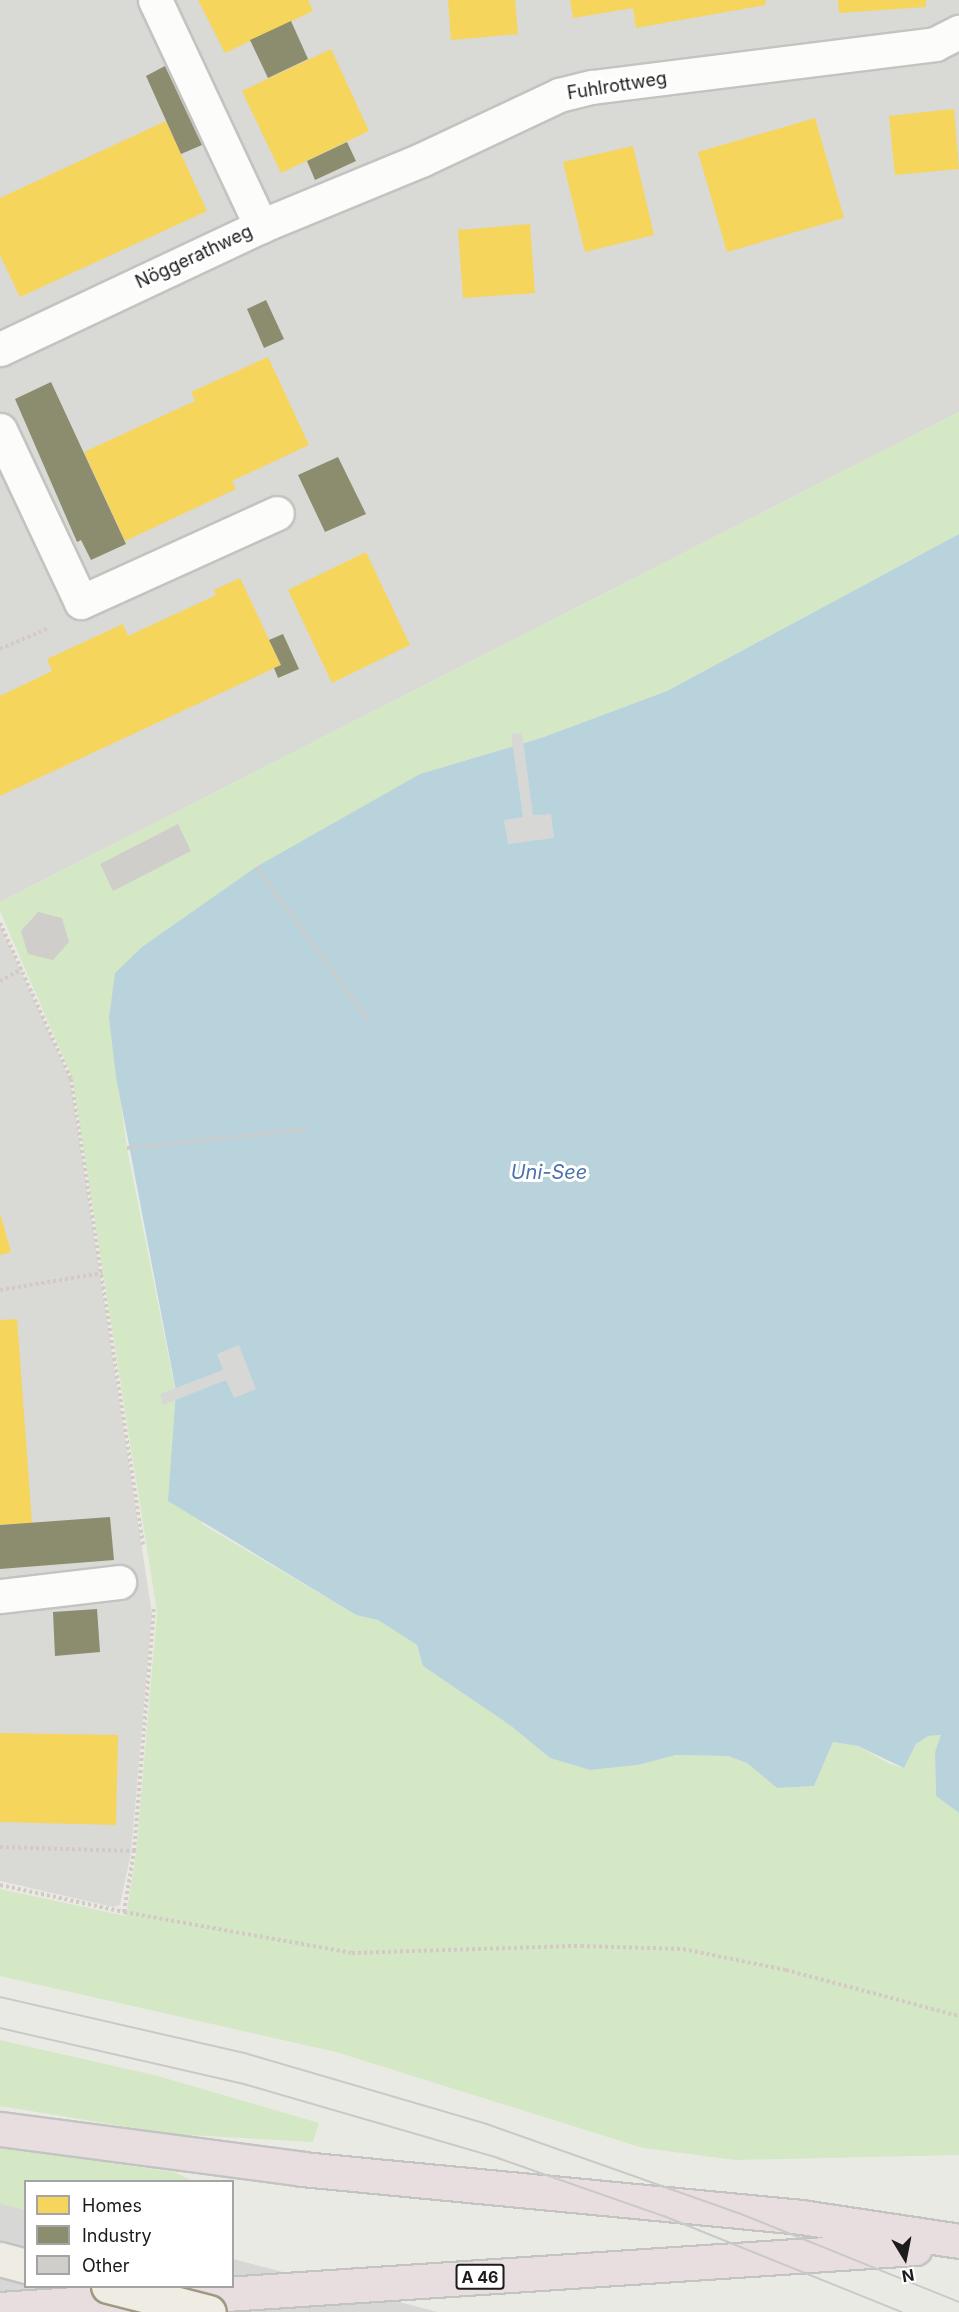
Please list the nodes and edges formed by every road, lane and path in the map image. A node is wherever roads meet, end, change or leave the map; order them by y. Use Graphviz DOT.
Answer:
graph roads {
  1 [pos="155,0"];
  2 [pos="959,32"];
  3 [pos="261,226"];
  4 [pos="0,349"];
  5 [pos="0,430"];
  6 [pos="277,513"];
  7 [pos="81,602"];
  8 [pos="0,649"];
  9 [pos="256,867"];
  10 [pos="0,922"];
  11 [pos="22,969"];
  12 [pos="0,981"];
  13 [pos="369,1021"];
  14 [pos="308,1129"];
  15 [pos="127,1148"];
  16 [pos="103,1273"];
  17 [pos="0,1290"];
  18 [pos="144,1554"];
  19 [pos="119,1582"];
  20 [pos="0,1596"];
  21 [pos="153,1601"];
  22 [pos="0,1847"];
  23 [pos="134,1851"];
  24 [pos="0,1885"];
  25 [pos="124,1912"];
  26 [pos="959,2016"];
  27 [pos="0,2129"];
  28 [pos="959,2243"];
  29 [pos="0,2259"];
  30 [pos="24,2265"];
  31 [pos="116,2288"];
  32 [pos="0,2309"];
  33 [pos="208,2312"];
  1 -- 3 [label="street, Nöggerathweg"];
  2 -- 3 [label="street, Fuhlrottweg"];
  3 -- 4 [label="street, Nöggerathweg"];
  5 -- 7 [label="street"];
  6 -- 7 [label="street"];
  7 -- 8 [label="path"];
  9 -- 13 [label="path"];
  10 -- 11 [label="path"];
  11 -- 12 [label="path"];
  11 -- 16 [label="path"];
  14 -- 15 [label="path"];
  16 -- 17 [label="path"];
  16 -- 18 [label="path"];
  19 -- 20 [label="street"];
  21 -- 23 [label="path"];
  22 -- 23 [label="path"];
  23 -- 25 [label="path"];
  24 -- 25 [label="path"];
  25 -- 26 [label="path"];
  27 -- 28 [label="highway"];
  28 -- 32 [label="highway, A 46"];
  29 -- 30 [label="main road"];
  31 -- 33 [label="main road, bridge"];
}
